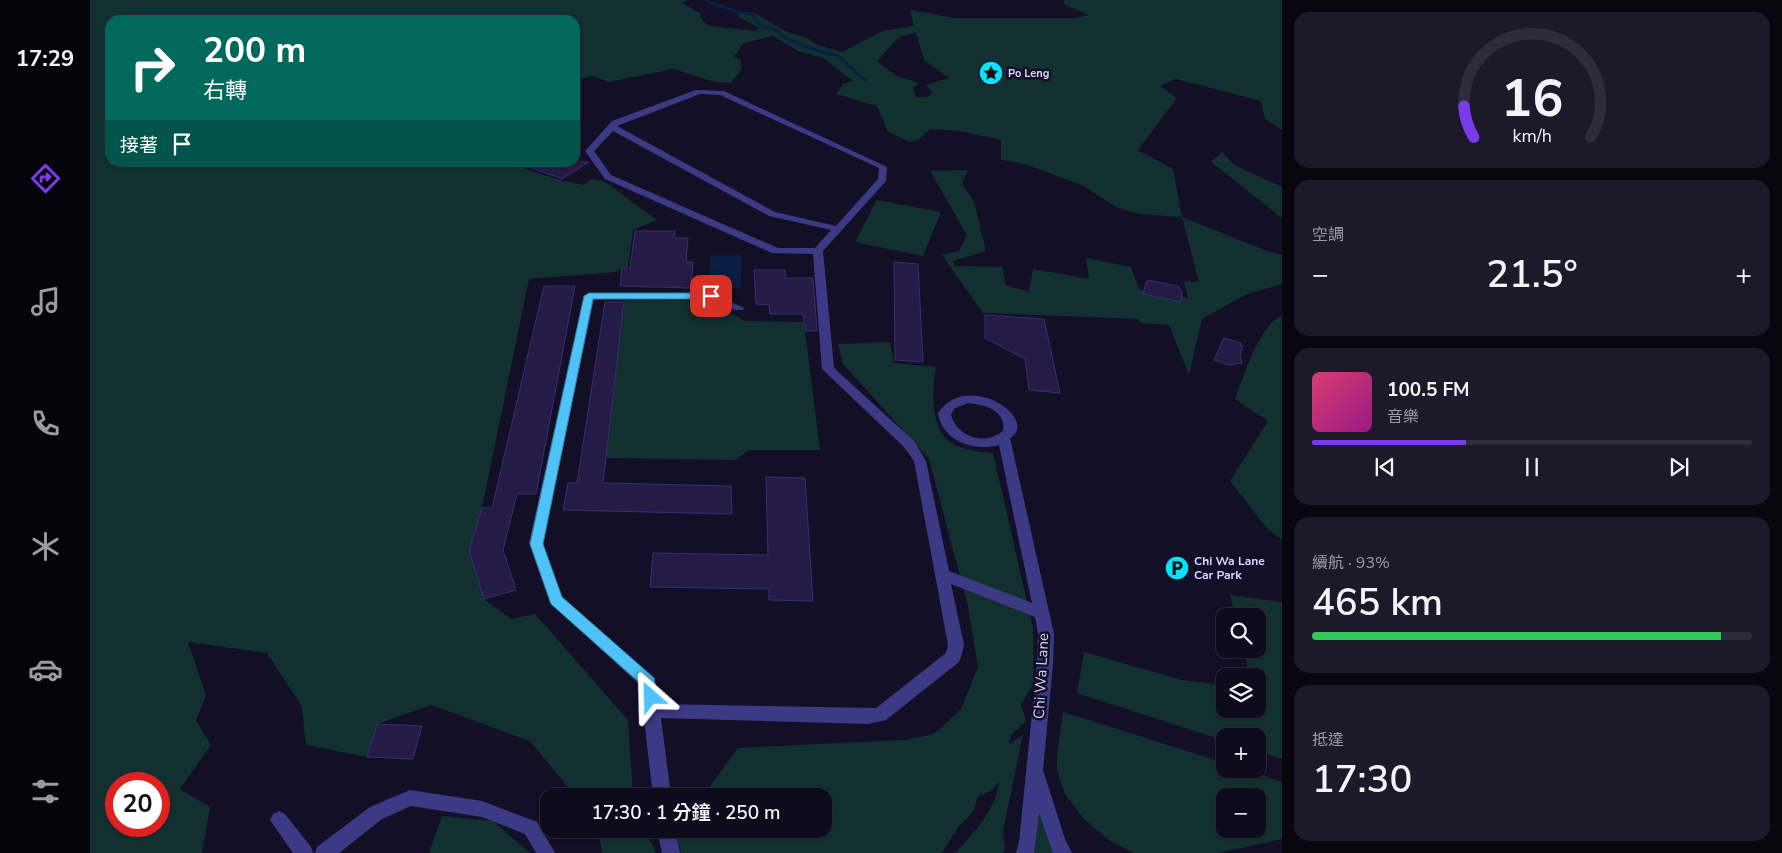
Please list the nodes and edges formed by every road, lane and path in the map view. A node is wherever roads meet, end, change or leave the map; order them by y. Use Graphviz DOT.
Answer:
graph roads {
  1 [pos="612,127"];
  2 [pos="838,229"];
  3 [pos="818,251"];
  4 [pos="739,308"];
  5 [pos="1004,438"];
  6 [pos="942,574"];
  7 [pos="1042,612"];
  8 [pos="653,711"];
  9 [pos="1036,768"];
  10 [pos="661,788"];
  11 [pos="279,820"];
  12 [pos="668,838"];
  13 [pos="304,853"];
  14 [pos="324,853"];
  15 [pos="546,853"];
  16 [pos="671,853"];
  17 [pos="1026,853"];
  18 [pos="1064,853"];
  1 -- 2 [label="street"];
  1 -- 2 [label="street"];
  1 -- 3 [label="street"];
  2 -- 3 [label="street"];
  3 -- 6 [label="street"];
  4 -- 8 [label="street"];
  5 -- 5 [label="street, Chi Wa Lane"];
  5 -- 7 [label="street, Chi Wa Lane"];
  6 -- 7 [label="street"];
  6 -- 8 [label="street"];
  7 -- 9 [label="street, Chi Wa Lane"];
  8 -- 10 [label="street"];
  9 -- 17 [label="street"];
  9 -- 18 [label="street, Chi Wa Lane"];
  11 -- 13 [label="street"];
  12 -- 16 [label="street"];
  14 -- 15 [label="street"];
}
